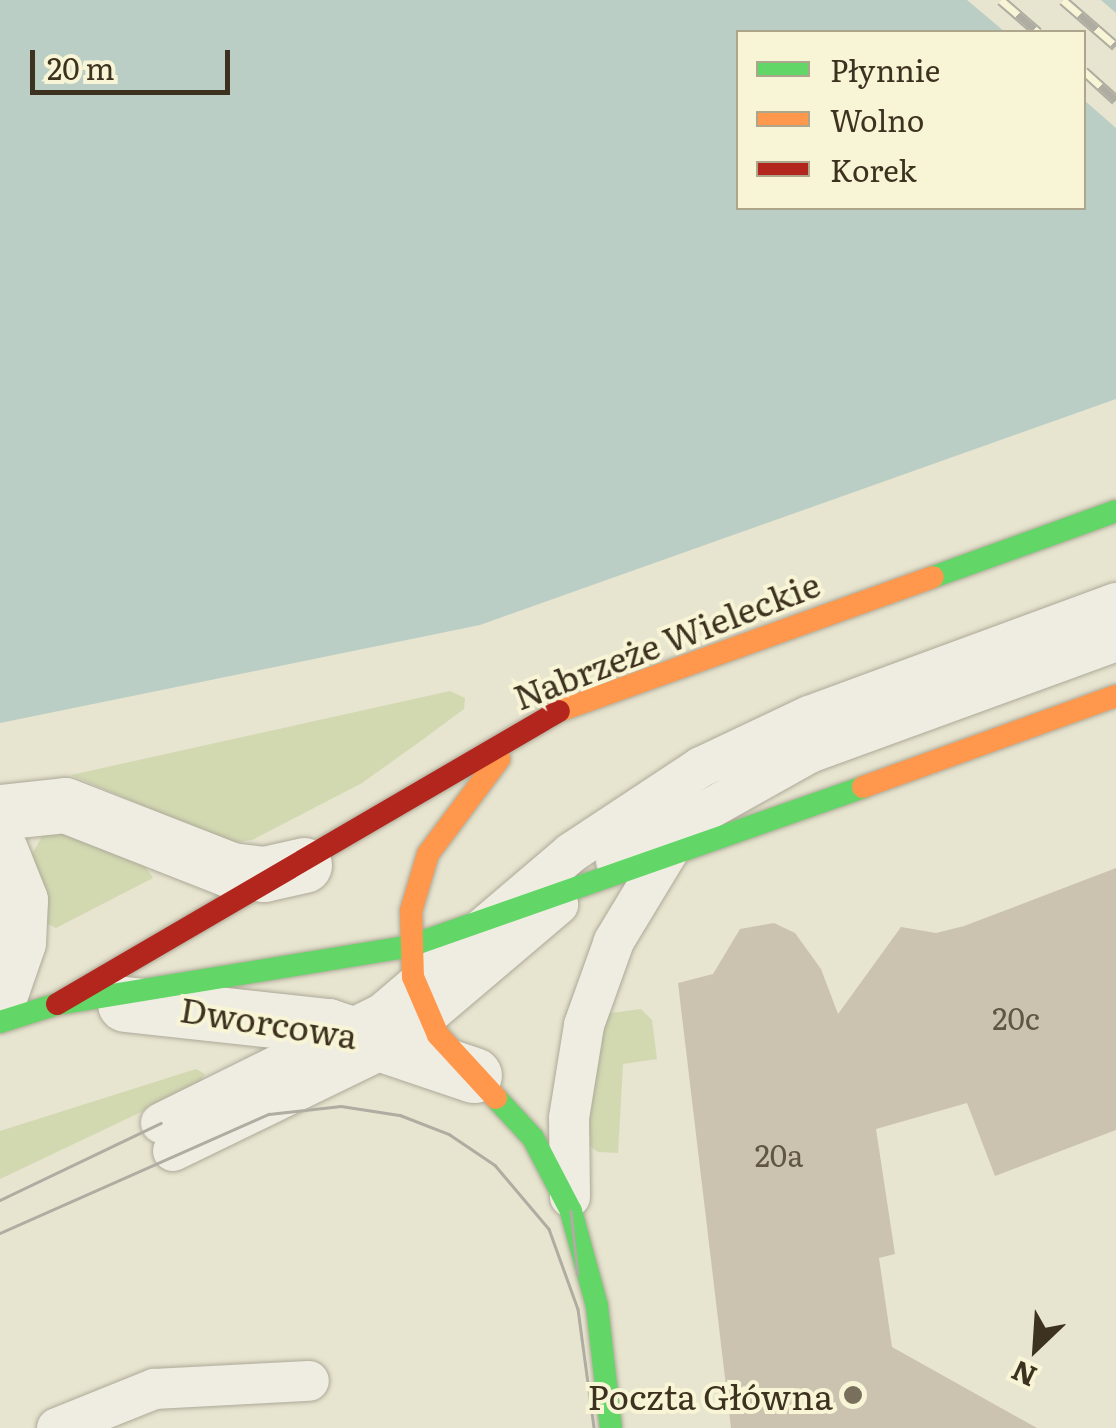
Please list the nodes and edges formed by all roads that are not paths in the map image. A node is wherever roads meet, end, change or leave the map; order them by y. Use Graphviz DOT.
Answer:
graph roads {
  1 [pos="1116,512"];
  2 [pos="1116,603"];
  3 [pos="1116,641"];
  4 [pos="894,684"];
  5 [pos="1116,696"];
  6 [pos="555,714"];
  7 [pos="712,801"];
  8 [pos="0,812"];
  9 [pos="0,850"];
  10 [pos="660,862"];
  11 [pos="306,864"];
  12 [pos="574,893"];
  13 [pos="492,922"];
  14 [pos="410,946"];
  15 [pos="0,994"];
  16 [pos="57,1004"];
  17 [pos="398,1021"];
  18 [pos="0,1022"];
  19 [pos="474,1075"];
  20 [pos="167,1137"];
  21 [pos="571,1211"];
  22 [pos="309,1381"];
  23 [pos="58,1428"];
  24 [pos="610,1428"];
  1 -- 6 [label="street, Nabrzeże Wieleckie"];
  2 -- 4 [label="lane"];
  3 -- 7 [label="lane"];
  4 -- 7 [label="lane"];
  4 -- 13 [label="lane"];
  5 -- 10 [label="street, Nabrzeże Wieleckie"];
  6 -- 11 [label="street, Nabrzeże Wieleckie"];
  6 -- 14 [label="street"];
  7 -- 10 [label="lane"];
  7 -- 12 [label="lane"];
  8 -- 11 [label="street"];
  9 -- 15 [label="street"];
  10 -- 12 [label="street, Nabrzeże Wieleckie"];
  10 -- 21 [label="lane"];
  11 -- 16 [label="street, Nabrzeże Wieleckie"];
  12 -- 13 [label="street, Nabrzeże Wieleckie"];
  12 -- 17 [label="lane"];
  13 -- 14 [label="street, Nabrzeże Wieleckie"];
  13 -- 17 [label="lane"];
  14 -- 16 [label="street, Nabrzeże Wieleckie"];
  14 -- 17 [label="street"];
  16 -- 17 [label="street, Dworcowa"];
  16 -- 18 [label="street, Nabrzeże Wieleckie"];
  17 -- 19 [label="street, Dworcowa"];
  17 -- 20 [label="lane"];
  19 -- 21 [label="street, Dworcowa"];
  21 -- 24 [label="street, Dworcowa"];
  22 -- 23 [label="lane"];
}
